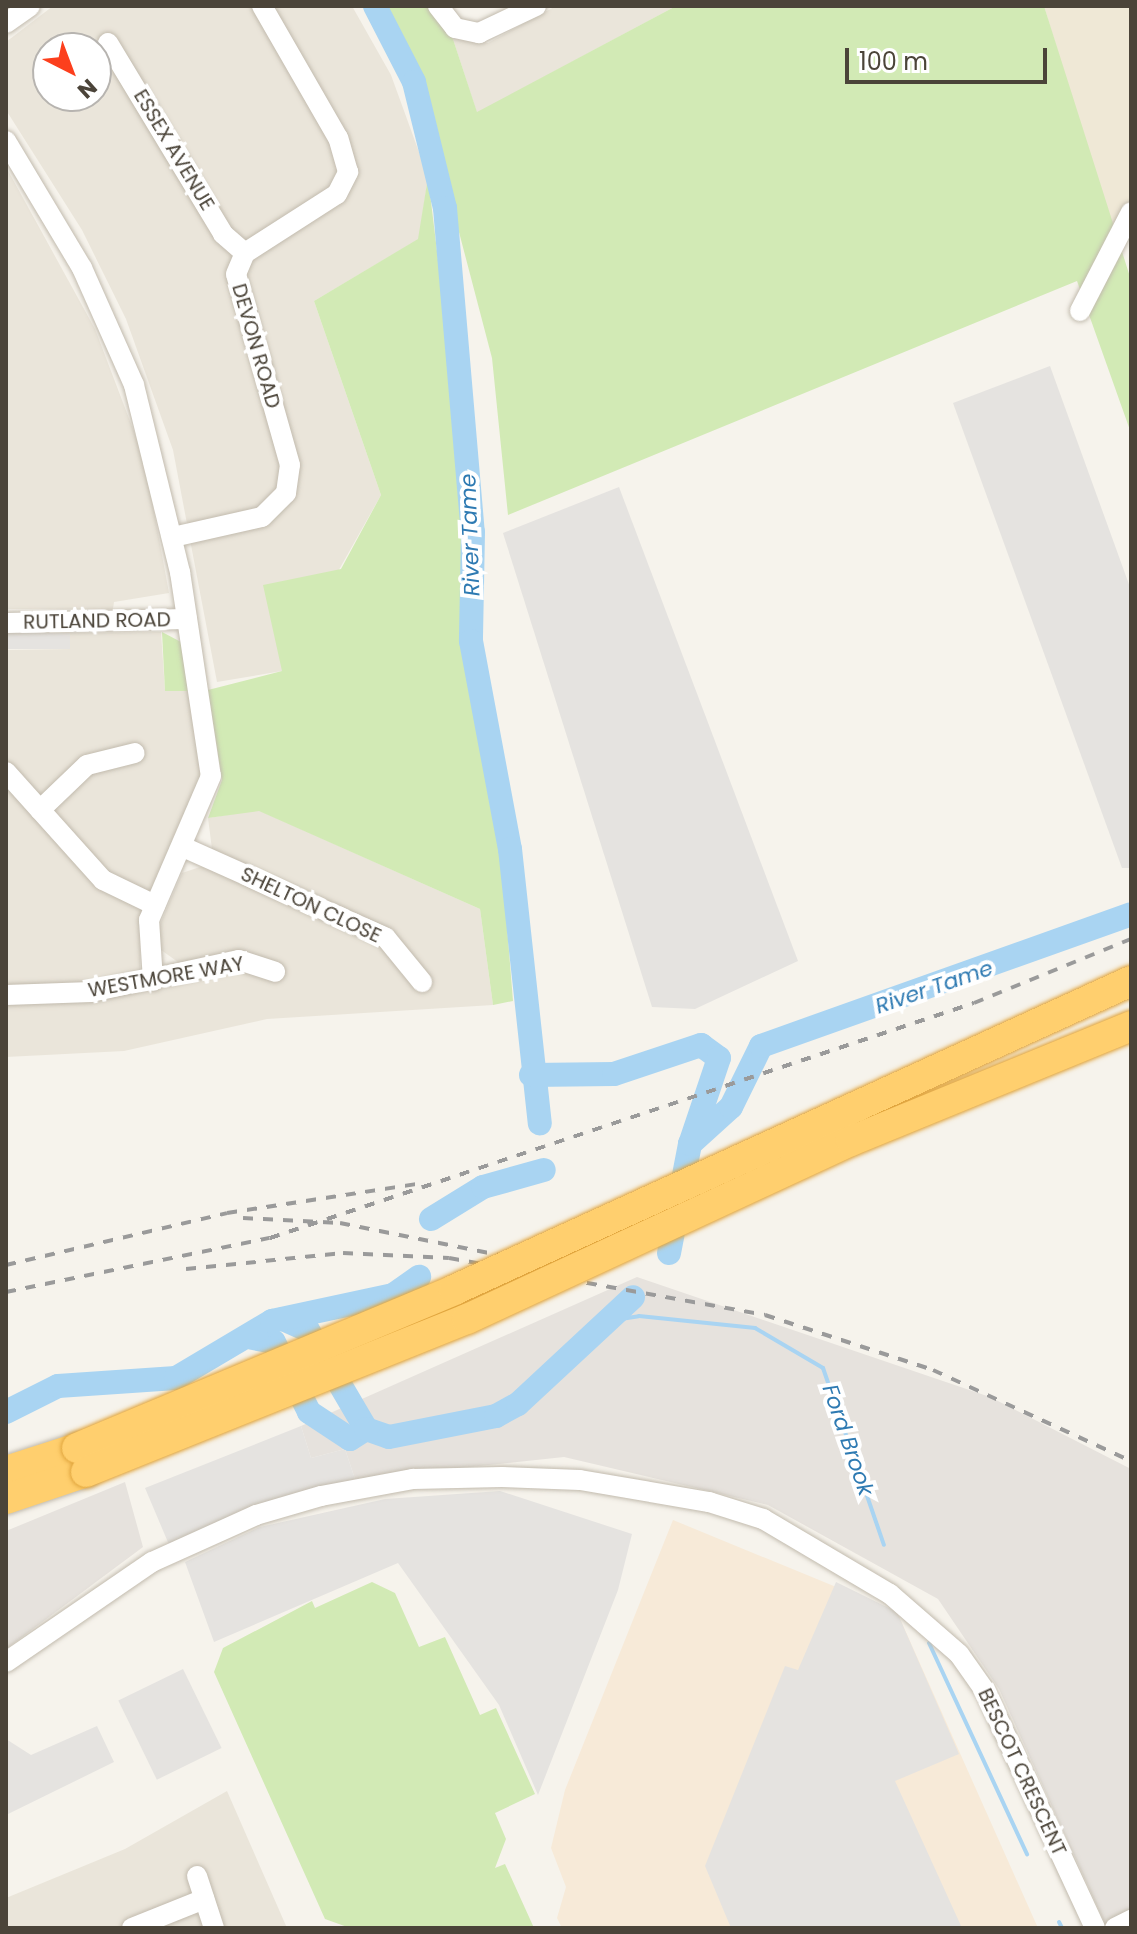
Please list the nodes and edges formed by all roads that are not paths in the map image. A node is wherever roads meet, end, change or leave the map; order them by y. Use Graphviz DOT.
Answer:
graph roads {
  1 [pos="30,6"];
  2 [pos="262,6"];
  3 [pos="438,6"];
  4 [pos="536,6"];
  5 [pos="6,23"];
  6 [pos="112,50"];
  7 [pos="6,141"];
  8 [pos="1131,212"];
  9 [pos="245,253"];
  10 [pos="1080,311"];
  11 [pos="173,537"];
  12 [pos="187,619"];
  13 [pos="6,623"];
  14 [pos="135,753"];
  15 [pos="6,772"];
  16 [pos="40,810"];
  17 [pos="183,847"];
  18 [pos="155,905"];
  19 [pos="275,972"];
  20 [pos="153,981"];
  21 [pos="1131,981"];
  22 [pos="422,982"];
  23 [pos="6,995"];
  24 [pos="1131,1026"];
  25 [pos="82,1460"];
  26 [pos="6,1471"];
  27 [pos="6,1499"];
  28 [pos="6,1662"];
  29 [pos="197,1876"];
  30 [pos="204,1899"];
  31 [pos="1131,1920"];
  32 [pos="132,1928"];
  33 [pos="214,1928"];
  34 [pos="1095,1928"];
  35 [pos="1115,1928"];
  1 -- 5 [label="street"];
  2 -- 9 [label="street, DEVON ROAD"];
  3 -- 4 [label="street"];
  6 -- 9 [label="street, ESSEX AVENUE"];
  7 -- 11 [label="street"];
  8 -- 10 [label="street"];
  9 -- 11 [label="street, DEVON ROAD"];
  11 -- 12 [label="street"];
  12 -- 13 [label="street, RUTLAND ROAD"];
  12 -- 17 [label="street"];
  14 -- 16 [label="street"];
  15 -- 16 [label="street"];
  16 -- 18 [label="street"];
  17 -- 18 [label="street"];
  17 -- 22 [label="street, SHELTON CLOSE"];
  18 -- 20 [label="street"];
  19 -- 20 [label="street, WESTMORE WAY"];
  20 -- 23 [label="street, WESTMORE WAY"];
  21 -- 25 [label="highway, bridge"];
  24 -- 25 [label="highway, bridge"];
  25 -- 26 [label="highway"];
  25 -- 27 [label="highway"];
  28 -- 34 [label="street, BESCOT CRESCENT"];
  29 -- 30 [label="street"];
  30 -- 32 [label="street"];
  30 -- 33 [label="street"];
  31 -- 35 [label="street"];
}
